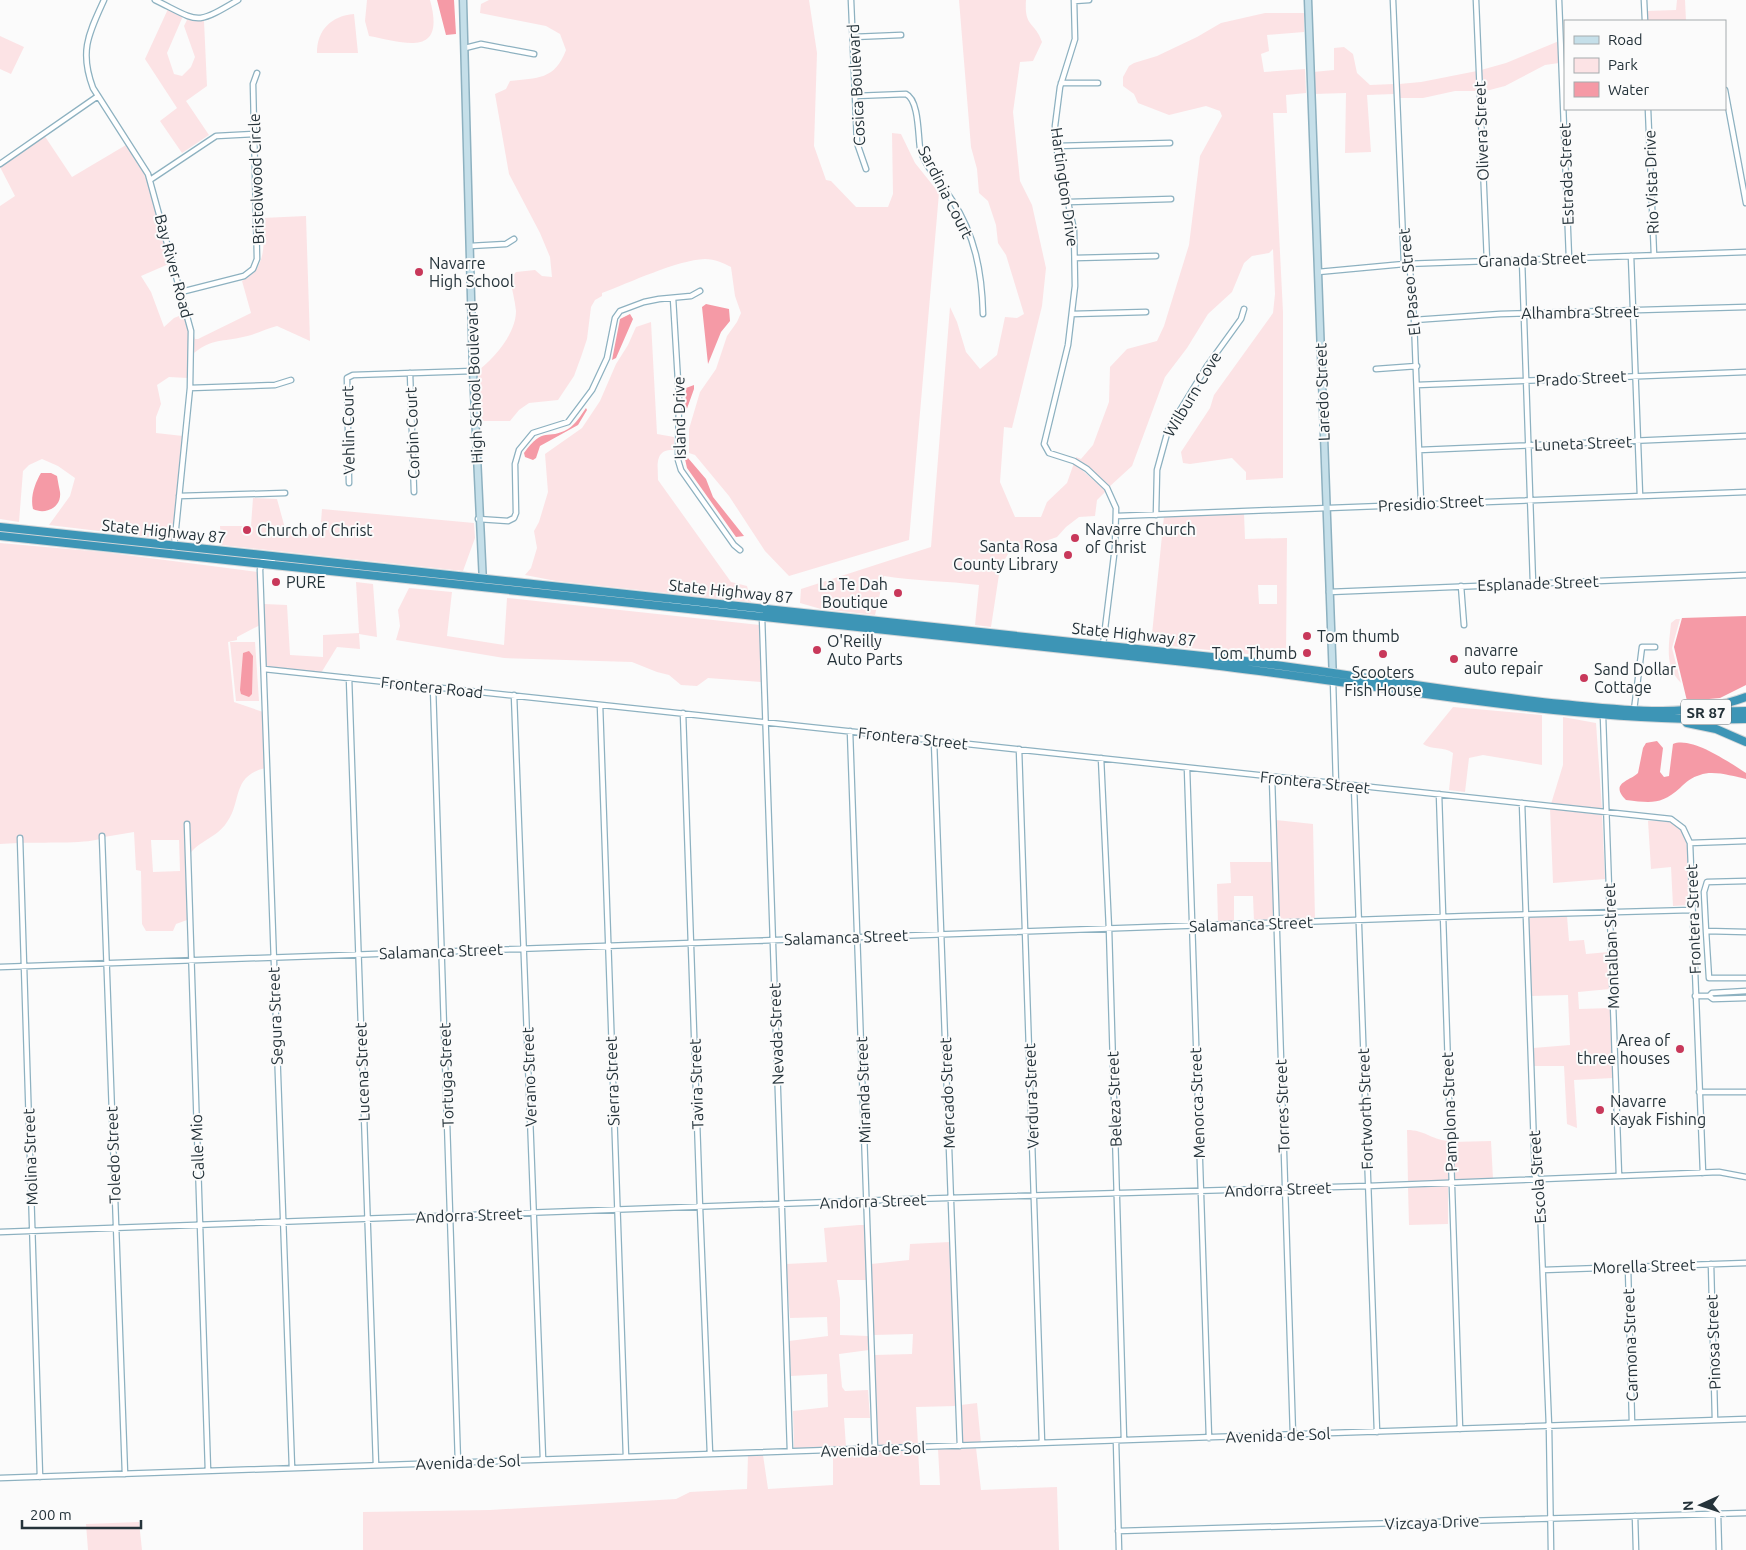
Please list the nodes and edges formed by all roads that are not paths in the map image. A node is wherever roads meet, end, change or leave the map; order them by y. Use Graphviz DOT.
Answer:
graph roads {
  1 [pos="104,0"];
  2 [pos="155,0"];
  3 [pos="238,0"];
  4 [pos="463,0"];
  5 [pos="851,0"];
  6 [pos="1074,0"];
  7 [pos="1089,0"];
  8 [pos="1308,0"];
  9 [pos="1393,0"];
  10 [pos="1476,0"];
  11 [pos="1559,0"];
  12 [pos="1644,0"];
  13 [pos="1645,20"];
  14 [pos="902,35"];
  15 [pos="853,37"];
  16 [pos="465,48"];
  17 [pos="534,54"];
  18 [pos="257,73"];
  19 [pos="1098,82"];
  20 [pos="1061,83"];
  21 [pos="1726,95"];
  22 [pos="98,96"];
  23 [pos="855,96"];
  24 [pos="1648,110"];
  25 [pos="254,134"];
  26 [pos="1170,143"];
  27 [pos="1056,146"];
  28 [pos="0,164"];
  29 [pos="1740,164"];
  30 [pos="1746,164"];
  31 [pos="866,169"];
  32 [pos="150,180"];
  33 [pos="1172,199"];
  34 [pos="1069,202"];
  35 [pos="1746,203"];
  36 [pos="514,239"];
  37 [pos="470,246"];
  38 [pos="1746,252"];
  39 [pos="1654,255"];
  40 [pos="1156,256"];
  41 [pos="1631,256"];
  42 [pos="1075,258"];
  43 [pos="1569,258"];
  44 [pos="1522,260"];
  45 [pos="1487,261"];
  46 [pos="1404,264"];
  47 [pos="1318,272"];
  48 [pos="181,292"];
  49 [pos="700,292"];
  50 [pos="673,298"];
  51 [pos="1746,307"];
  52 [pos="1244,309"];
  53 [pos="1633,311"];
  54 [pos="1146,312"];
  55 [pos="983,314"];
  56 [pos="1072,314"];
  57 [pos="1525,314"];
  58 [pos="1414,320"];
  59 [pos="1416,366"];
  60 [pos="1376,369"];
  61 [pos="473,371"];
  62 [pos="1746,372"];
  63 [pos="410,373"];
  64 [pos="1635,375"];
  65 [pos="291,380"];
  66 [pos="1526,380"];
  67 [pos="1417,385"];
  68 [pos="190,388"];
  69 [pos="1746,436"];
  70 [pos="1638,441"];
  71 [pos="1528,445"];
  72 [pos="1419,450"];
  73 [pos="349,483"];
  74 [pos="414,492"];
  75 [pos="1746,492"];
  76 [pos="285,493"];
  77 [pos="179,496"];
  78 [pos="1640,496"];
  79 [pos="1529,499"];
  80 [pos="1421,503"];
  81 [pos="1326,508"];
  82 [pos="1156,515"];
  83 [pos="1117,516"];
  84 [pos="478,519"];
  85 [pos="0,527"];
  86 [pos="0,536"];
  87 [pos="174,550"];
  88 [pos="740,550"];
  89 [pos="261,564"];
  90 [pos="345,564"];
  91 [pos="1746,575"];
  92 [pos="483,578"];
  93 [pos="1533,583"];
  94 [pos="1461,586"];
  95 [pos="483,587"];
  96 [pos="1330,592"];
  97 [pos="659,597"];
  98 [pos="762,617"];
  99 [pos="849,618"];
  100 [pos="1464,625"];
  101 [pos="950,637"];
  102 [pos="1030,637"];
  103 [pos="1103,645"];
  104 [pos="1026,646"];
  105 [pos="1655,647"];
  106 [pos="1189,663"];
  107 [pos="264,669"];
  108 [pos="1333,677"];
  109 [pos="349,678"];
  110 [pos="433,687"];
  111 [pos="514,696"];
  112 [pos="1746,697"];
  113 [pos="600,705"];
  114 [pos="1634,710"];
  115 [pos="1667,710"];
  116 [pos="1746,711"];
  117 [pos="683,713"];
  118 [pos="1603,716"];
  119 [pos="1658,719"];
  120 [pos="1746,720"];
  121 [pos="766,722"];
  122 [pos="850,731"];
  123 [pos="934,741"];
  124 [pos="1746,742"];
  125 [pos="1019,749"];
  126 [pos="1101,758"];
  127 [pos="1187,768"];
  128 [pos="1272,778"];
  129 [pos="1336,784"];
  130 [pos="1354,786"];
  131 [pos="1439,794"];
  132 [pos="1522,803"];
  133 [pos="1607,812"];
  134 [pos="187,824"];
  135 [pos="102,836"];
  136 [pos="20,838"];
  137 [pos="1746,841"];
  138 [pos="1690,843"];
  139 [pos="1746,881"];
  140 [pos="1692,910"];
  141 [pos="1609,913"];
  142 [pos="1526,914"];
  143 [pos="1442,917"];
  144 [pos="1359,920"];
  145 [pos="1276,923"];
  146 [pos="1192,926"];
  147 [pos="1109,929"];
  148 [pos="1025,931"];
  149 [pos="1706,931"];
  150 [pos="1746,932"];
  151 [pos="942,934"];
  152 [pos="859,938"];
  153 [pos="773,940"];
  154 [pos="692,942"];
  155 [pos="608,946"];
  156 [pos="524,948"];
  157 [pos="441,951"];
  158 [pos="357,954"];
  159 [pos="274,957"];
  160 [pos="190,959"];
  161 [pos="108,963"];
  162 [pos="22,966"];
  163 [pos="0,967"];
  164 [pos="1746,978"];
  165 [pos="1746,992"];
  166 [pos="1695,996"];
  167 [pos="1709,996"];
  168 [pos="1746,998"];
  169 [pos="1699,1092"];
  170 [pos="1746,1092"];
  171 [pos="1702,1173"];
  172 [pos="1619,1176"];
  173 [pos="1746,1177"];
  174 [pos="1537,1178"];
  175 [pos="1451,1183"];
  176 [pos="1368,1186"];
  177 [pos="1285,1188"];
  178 [pos="1200,1191"];
  179 [pos="1116,1193"];
  180 [pos="1035,1196"];
  181 [pos="951,1199"];
  182 [pos="866,1201"];
  183 [pos="782,1205"];
  184 [pos="700,1208"];
  185 [pos="616,1210"];
  186 [pos="534,1213"];
  187 [pos="450,1215"];
  188 [pos="368,1219"];
  189 [pos="282,1221"];
  190 [pos="200,1225"];
  191 [pos="115,1228"];
  192 [pos="30,1230"];
  193 [pos="0,1232"];
  194 [pos="1746,1263"];
  195 [pos="1711,1264"];
  196 [pos="1628,1266"];
  197 [pos="1543,1270"];
  198 [pos="1746,1419"];
  199 [pos="1716,1420"];
  200 [pos="1632,1423"];
  201 [pos="1549,1426"];
  202 [pos="1460,1429"];
  203 [pos="1377,1432"];
  204 [pos="1293,1435"];
  205 [pos="1209,1438"];
  206 [pos="1124,1440"];
  207 [pos="1116,1441"];
  208 [pos="1042,1443"];
  209 [pos="960,1446"];
  210 [pos="875,1448"];
  211 [pos="790,1451"];
  212 [pos="710,1454"];
  213 [pos="626,1457"];
  214 [pos="543,1460"];
  215 [pos="458,1463"];
  216 [pos="376,1465"];
  217 [pos="292,1468"];
  218 [pos="208,1471"];
  219 [pos="125,1474"];
  220 [pos="40,1477"];
  221 [pos="0,1478"];
  222 [pos="1746,1513"];
  223 [pos="1718,1514"];
  224 [pos="1635,1516"];
  225 [pos="1551,1519"];
  226 [pos="1118,1532"];
  227 [pos="1119,1550"];
  228 [pos="1551,1550"];
  229 [pos="1636,1550"];
  230 [pos="1719,1550"];
  1 -- 22 [label="street, Bay River Road"];
  2 -- 3 [label="street"];
  4 -- 16 [label="street, High School Boulevard"];
  5 -- 15 [label="street, Cosica Boulevard"];
  6 -- 7 [label="street"];
  6 -- 20 [label="street, Hartington Drive"];
  8 -- 47 [label="street, Laredo Street"];
  9 -- 46 [label="street, El Paseo Street"];
  10 -- 45 [label="street, Olivera Street"];
  11 -- 43 [label="street, Estrada Street"];
  12 -- 13 [label="street"];
  14 -- 15 [label="street"];
  15 -- 23 [label="street, Cosica Boulevard"];
  16 -- 17 [label="street"];
  16 -- 37 [label="street, High School Boulevard"];
  18 -- 25 [label="street, Bristolwood Circle"];
  19 -- 20 [label="street"];
  20 -- 27 [label="street, Hartington Drive"];
  21 -- 29 [label="street"];
  22 -- 28 [label="street"];
  22 -- 32 [label="street, Bay River Road"];
  23 -- 31 [label="street, Cosica Boulevard"];
  23 -- 55 [label="street, Sardinia Court"];
  24 -- 39 [label="street, Rio Vista Drive"];
  25 -- 32 [label="street"];
  25 -- 48 [label="street, Bristolwood Circle"];
  26 -- 27 [label="street"];
  27 -- 34 [label="street, Hartington Drive"];
  29 -- 30 [label="street"];
  29 -- 35 [label="street"];
  32 -- 48 [label="street, Bay River Road"];
  33 -- 34 [label="street"];
  34 -- 42 [label="street, Hartington Drive"];
  36 -- 37 [label="street"];
  37 -- 61 [label="street, High School Boulevard"];
  38 -- 39 [label="street, Granada Street"];
  39 -- 41 [label="street, Granada Street"];
  40 -- 42 [label="street"];
  41 -- 43 [label="street, Granada Street"];
  41 -- 53 [label="street"];
  42 -- 56 [label="street, Hartington Drive"];
  43 -- 44 [label="street, Granada Street"];
  44 -- 45 [label="street, Granada Street"];
  44 -- 57 [label="street"];
  45 -- 46 [label="street, Granada Street"];
  46 -- 47 [label="street, Granada Street"];
  46 -- 58 [label="street, El Paseo Street"];
  47 -- 81 [label="street, Laredo Street"];
  48 -- 68 [label="street, Bay River Road"];
  49 -- 50 [label="street"];
  50 -- 84 [label="street"];
  50 -- 88 [label="street, Island Drive"];
  51 -- 53 [label="street, Alhambra Street"];
  52 -- 82 [label="street, Wilburn Cove"];
  53 -- 57 [label="street, Alhambra Street"];
  53 -- 64 [label="street"];
  54 -- 56 [label="street"];
  56 -- 83 [label="street, Hartington Drive"];
  57 -- 58 [label="street, Alhambra Street"];
  57 -- 66 [label="street"];
  58 -- 59 [label="street, El Paseo Street"];
  59 -- 60 [label="street"];
  59 -- 67 [label="street, El Paseo Street"];
  61 -- 63 [label="street"];
  61 -- 84 [label="street, High School Boulevard"];
  62 -- 64 [label="street, Prado Street"];
  63 -- 73 [label="street, Vehlin Court"];
  63 -- 74 [label="street, Corbin Court"];
  64 -- 66 [label="street, Prado Street"];
  64 -- 70 [label="street"];
  65 -- 68 [label="street"];
  66 -- 67 [label="street, Prado Street"];
  66 -- 71 [label="street"];
  67 -- 72 [label="street, El Paseo Street"];
  68 -- 77 [label="street, Bay River Road"];
  69 -- 70 [label="street, Luneta Street"];
  70 -- 71 [label="street, Luneta Street"];
  70 -- 78 [label="street"];
  71 -- 72 [label="street, Luneta Street"];
  71 -- 79 [label="street"];
  72 -- 80 [label="street, El Paseo Street"];
  75 -- 78 [label="street, Presidio Street"];
  76 -- 77 [label="street"];
  77 -- 87 [label="street, Bay River Road"];
  78 -- 79 [label="street, Presidio Street"];
  79 -- 80 [label="street, Presidio Street"];
  79 -- 93 [label="street"];
  80 -- 81 [label="street, Presidio Street"];
  81 -- 82 [label="street, Presidio Street"];
  81 -- 96 [label="street, Laredo Street"];
  82 -- 83 [label="street, Presidio Street"];
  83 -- 103 [label="street"];
  84 -- 92 [label="street, High School Boulevard"];
  85 -- 87 [label="highway, State Highway 87 / SR 87"];
  86 -- 87 [label="highway, SR 87"];
  87 -- 89 [label="highway, SR 87"];
  87 -- 90 [label="highway, State Highway 87 / SR 87"];
  89 -- 90 [label="street"];
  89 -- 95 [label="highway, SR 87"];
  89 -- 107 [label="street, Segura Street"];
  90 -- 92 [label="highway, State Highway 87 / SR 87"];
  91 -- 93 [label="street, Esplanade Street"];
  92 -- 95 [label="street, High School Boulevard"];
  92 -- 97 [label="highway, State Highway 87 / SR 87"];
  93 -- 94 [label="street, Esplanade Street"];
  94 -- 96 [label="street, Esplanade Street"];
  94 -- 100 [label="street"];
  95 -- 98 [label="highway, SR 87"];
  96 -- 108 [label="street, Laredo Street"];
  97 -- 98 [label="street"];
  97 -- 99 [label="highway, State Highway 87 / SR 87"];
  98 -- 99 [label="street"];
  98 -- 101 [label="highway, SR 87"];
  98 -- 121 [label="street, Nevada Street"];
  99 -- 102 [label="highway, State Highway 87 / SR 87"];
  101 -- 102 [label="street"];
  101 -- 104 [label="highway, SR 87"];
  102 -- 103 [label="highway, State Highway 87 / SR 87"];
  103 -- 104 [label="street"];
  103 -- 106 [label="street"];
  103 -- 108 [label="highway, State Highway 87 / SR 87"];
  104 -- 106 [label="highway, SR 87"];
  105 -- 114 [label="street"];
  106 -- 108 [label="highway, SR 87"];
  107 -- 109 [label="street, Frontera Road"];
  107 -- 159 [label="street, Segura Street"];
  108 -- 114 [label="highway, State Highway 87 / SR 87"];
  108 -- 118 [label="highway, SR 87"];
  108 -- 129 [label="street, Laredo Street"];
  109 -- 110 [label="street, Frontera Road"];
  109 -- 158 [label="street, Lucena Street"];
  110 -- 111 [label="street, Frontera Road"];
  110 -- 157 [label="street, Tortuga Street"];
  111 -- 113 [label="street, Frontera Road"];
  111 -- 156 [label="street, Verano Street"];
  112 -- 115 [label="highway"];
  113 -- 117 [label="street, Frontera Street"];
  113 -- 155 [label="street, Sierra Street"];
  114 -- 115 [label="highway, State Highway 87 / SR 87"];
  115 -- 116 [label="highway, SR 87"];
  117 -- 121 [label="street, Frontera Street"];
  117 -- 154 [label="street, Tavira Street"];
  118 -- 119 [label="highway, SR 87"];
  118 -- 133 [label="street, Montalban Street"];
  119 -- 120 [label="highway, SR 87"];
  119 -- 124 [label="highway"];
  121 -- 122 [label="street, Frontera Street"];
  121 -- 153 [label="street, Nevada Street"];
  122 -- 123 [label="street, Frontera Street"];
  122 -- 152 [label="street, Miranda Street"];
  123 -- 125 [label="street, Frontera Street"];
  123 -- 151 [label="street, Mercado Street"];
  125 -- 126 [label="street, Frontera Street"];
  125 -- 148 [label="street, Verdura Street"];
  126 -- 127 [label="street, Frontera Street"];
  126 -- 147 [label="street, Beleza Street"];
  127 -- 128 [label="street, Frontera Street"];
  127 -- 146 [label="street, Menorca Street"];
  128 -- 129 [label="street, Frontera Street"];
  128 -- 145 [label="street, Torres Street"];
  129 -- 130 [label="street, Frontera Street"];
  130 -- 131 [label="street, Frontera Street"];
  130 -- 144 [label="street, Fortworth Street"];
  131 -- 132 [label="street, Frontera Street"];
  131 -- 143 [label="street, Pamplona Street"];
  132 -- 133 [label="street, Frontera Street"];
  132 -- 142 [label="street, Escola Street"];
  133 -- 138 [label="street, Frontera Street"];
  133 -- 141 [label="street, Montalban Street"];
  134 -- 160 [label="street, Calle Mio"];
  135 -- 161 [label="street, Toledo Street"];
  136 -- 162 [label="street, Molina Street"];
  137 -- 138 [label="street"];
  138 -- 140 [label="street, Frontera Street"];
  139 -- 149 [label="street"];
  140 -- 141 [label="street, Salamanca Street"];
  140 -- 166 [label="street, Frontera Street"];
  141 -- 142 [label="street, Salamanca Street"];
  141 -- 172 [label="street, Montalban Street"];
  142 -- 143 [label="street, Salamanca Street"];
  142 -- 174 [label="street, Escola Street"];
  143 -- 144 [label="street, Salamanca Street"];
  143 -- 175 [label="street, Pamplona Street"];
  144 -- 145 [label="street, Salamanca Street"];
  144 -- 176 [label="street, Fortworth Street"];
  145 -- 146 [label="street, Salamanca Street"];
  145 -- 177 [label="street, Torres Street"];
  146 -- 147 [label="street, Salamanca Street"];
  146 -- 178 [label="street, Menorca Street"];
  147 -- 148 [label="street, Salamanca Street"];
  147 -- 179 [label="street, Beleza Street"];
  148 -- 151 [label="street, Salamanca Street"];
  148 -- 180 [label="street, Verdura Street"];
  149 -- 150 [label="street"];
  149 -- 164 [label="street"];
  151 -- 152 [label="street, Salamanca Street"];
  151 -- 181 [label="street, Mercado Street"];
  152 -- 153 [label="street, Salamanca Street"];
  152 -- 182 [label="street, Miranda Street"];
  153 -- 154 [label="street, Salamanca Street"];
  153 -- 183 [label="street, Nevada Street"];
  154 -- 155 [label="street, Salamanca Street"];
  154 -- 184 [label="street, Tavira Street"];
  155 -- 156 [label="street, Salamanca Street"];
  155 -- 185 [label="street, Sierra Street"];
  156 -- 157 [label="street, Salamanca Street"];
  156 -- 186 [label="street, Verano Street"];
  157 -- 158 [label="street, Salamanca Street"];
  157 -- 187 [label="street, Tortuga Street"];
  158 -- 159 [label="street, Salamanca Street"];
  158 -- 188 [label="street, Lucena Street"];
  159 -- 160 [label="street, Salamanca Street"];
  159 -- 189 [label="street, Segura Street"];
  160 -- 161 [label="street, Salamanca Street"];
  160 -- 190 [label="street, Calle Mio"];
  161 -- 162 [label="street, Salamanca Street"];
  161 -- 191 [label="street, Toledo Street"];
  162 -- 163 [label="street, Salamanca Street"];
  162 -- 192 [label="street, Molina Street"];
  165 -- 167 [label="street"];
  166 -- 167 [label="street"];
  166 -- 169 [label="street, Frontera Street"];
  167 -- 168 [label="street"];
  169 -- 170 [label="street"];
  169 -- 171 [label="street, Frontera Street"];
  171 -- 172 [label="street, Andorra Street"];
  171 -- 173 [label="street, Andorra Street"];
  172 -- 174 [label="street, Andorra Street"];
  174 -- 175 [label="street, Andorra Street"];
  174 -- 197 [label="street, Escola Street"];
  175 -- 176 [label="street, Andorra Street"];
  175 -- 202 [label="street, Pamplona Street"];
  176 -- 177 [label="street, Andorra Street"];
  176 -- 203 [label="street, Fortworth Street"];
  177 -- 178 [label="street, Andorra Street"];
  177 -- 204 [label="street, Torres Street"];
  178 -- 179 [label="street, Andorra Street"];
  178 -- 205 [label="street, Menorca Street"];
  179 -- 180 [label="street, Andorra Street"];
  179 -- 206 [label="street, Beleza Street"];
  180 -- 181 [label="street, Andorra Street"];
  180 -- 208 [label="street, Verdura Street"];
  181 -- 182 [label="street, Andorra Street"];
  181 -- 209 [label="street, Mercado Street"];
  182 -- 183 [label="street, Andorra Street"];
  182 -- 210 [label="street, Miranda Street"];
  183 -- 184 [label="street, Andorra Street"];
  183 -- 211 [label="street, Nevada Street"];
  184 -- 185 [label="street, Andorra Street"];
  184 -- 212 [label="street, Tavira Street"];
  185 -- 186 [label="street, Andorra Street"];
  185 -- 213 [label="street, Sierra Street"];
  186 -- 187 [label="street, Andorra Street"];
  186 -- 214 [label="street, Verano Street"];
  187 -- 188 [label="street, Andorra Street"];
  187 -- 215 [label="street, Tortuga Street"];
  188 -- 189 [label="street, Andorra Street"];
  188 -- 216 [label="street, Lucena Street"];
  189 -- 190 [label="street, Andorra Street"];
  189 -- 217 [label="street, Segura Street"];
  190 -- 191 [label="street, Andorra Street"];
  190 -- 218 [label="street, Calle Mio"];
  191 -- 192 [label="street, Andorra Street"];
  191 -- 219 [label="street, Toledo Street"];
  192 -- 193 [label="street, Andorra Street"];
  192 -- 220 [label="street, Molina Street"];
  194 -- 195 [label="street, Morella Street"];
  195 -- 196 [label="street, Morella Street"];
  195 -- 199 [label="street, Pinosa Street"];
  196 -- 197 [label="street, Morella Street"];
  196 -- 200 [label="street, Carmona Street"];
  197 -- 201 [label="street, Escola Street"];
  198 -- 199 [label="street, Avenida de Sol"];
  199 -- 200 [label="street, Avenida de Sol"];
  200 -- 201 [label="street, Avenida de Sol"];
  201 -- 202 [label="street, Avenida de Sol"];
  201 -- 225 [label="street, Escola Street"];
  202 -- 203 [label="street, Avenida de Sol"];
  203 -- 204 [label="street, Avenida de Sol"];
  204 -- 205 [label="street, Avenida de Sol"];
  205 -- 206 [label="street, Avenida de Sol"];
  206 -- 207 [label="street, Avenida de Sol"];
  207 -- 208 [label="street, Avenida de Sol"];
  207 -- 226 [label="street"];
  208 -- 209 [label="street, Avenida de Sol"];
  209 -- 210 [label="street, Avenida de Sol"];
  210 -- 211 [label="street, Avenida de Sol"];
  211 -- 212 [label="street, Avenida de Sol"];
  212 -- 213 [label="street, Avenida de Sol"];
  213 -- 214 [label="street, Avenida de Sol"];
  214 -- 215 [label="street, Avenida de Sol"];
  215 -- 216 [label="street, Avenida de Sol"];
  216 -- 217 [label="street, Avenida de Sol"];
  217 -- 218 [label="street, Avenida de Sol"];
  218 -- 219 [label="street, Avenida de Sol"];
  219 -- 220 [label="street, Avenida de Sol"];
  220 -- 221 [label="street, Avenida de Sol"];
  222 -- 223 [label="street, Vizcaya Drive"];
  223 -- 224 [label="street, Vizcaya Drive"];
  223 -- 230 [label="street"];
  224 -- 225 [label="street, Vizcaya Drive"];
  224 -- 229 [label="street"];
  225 -- 226 [label="street, Vizcaya Drive"];
  225 -- 228 [label="street, Escola Street"];
  226 -- 227 [label="street"];
}
